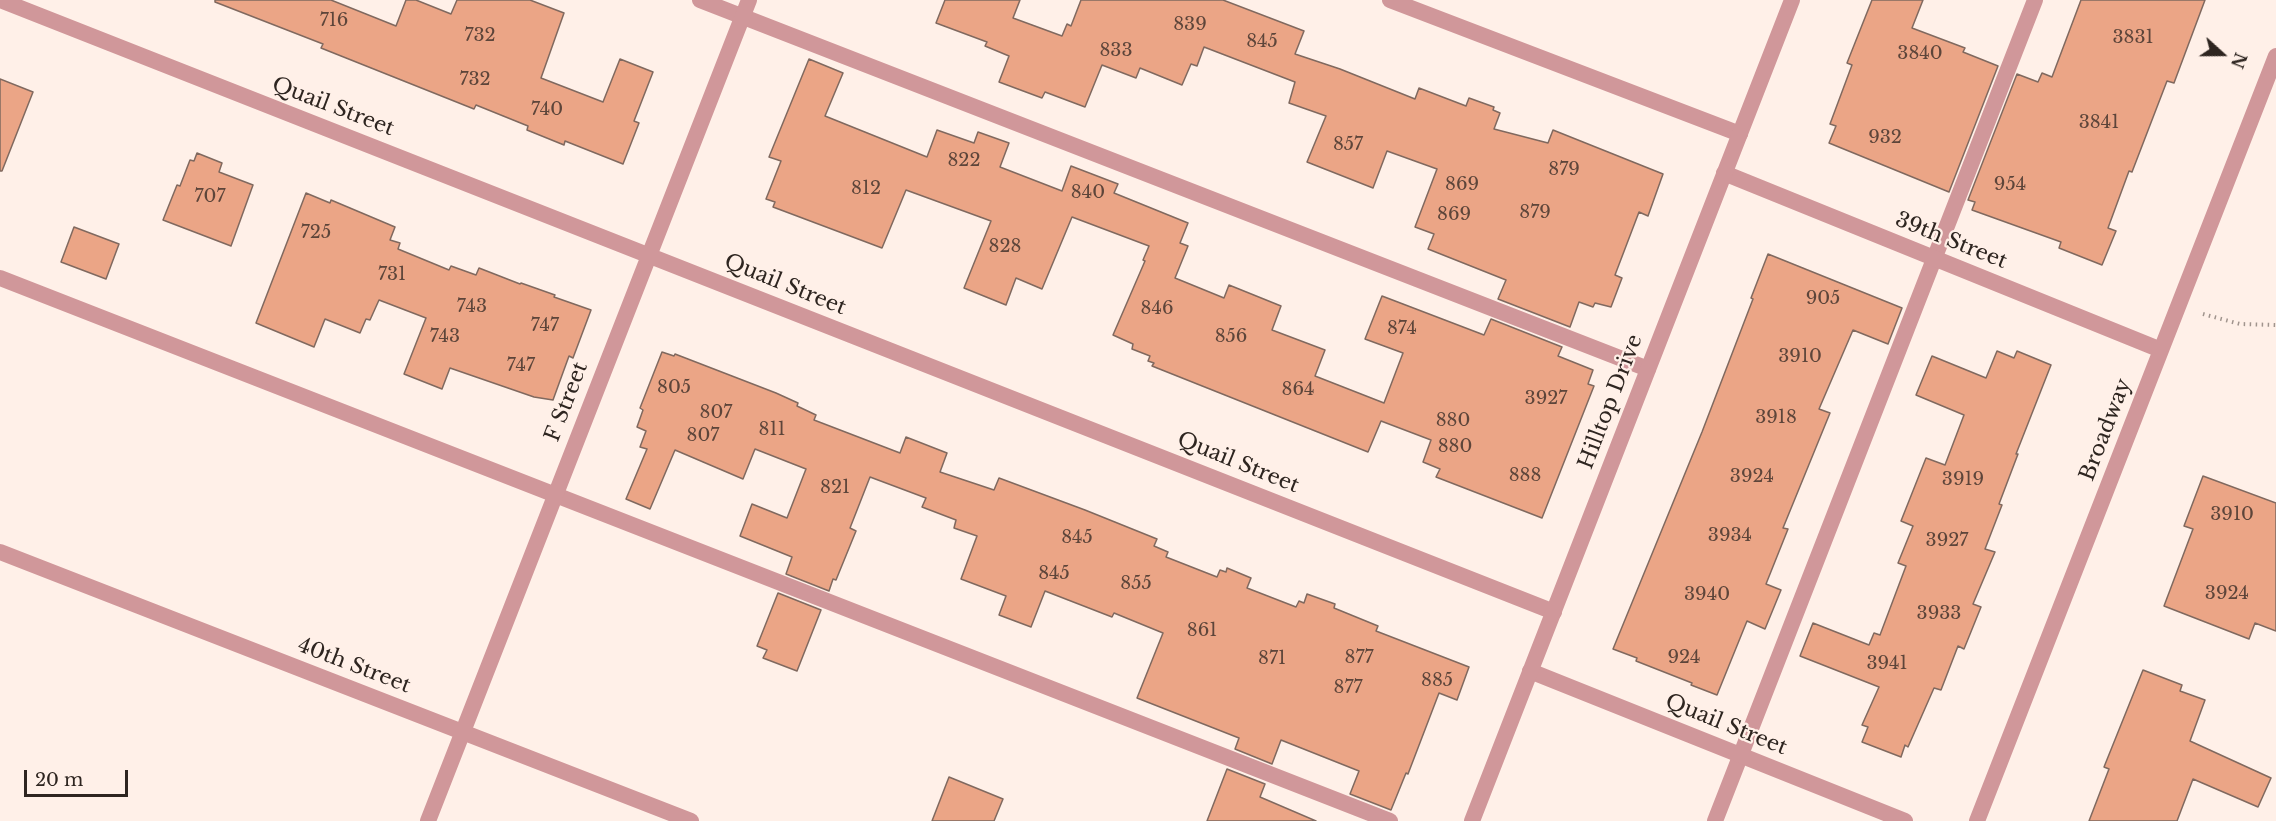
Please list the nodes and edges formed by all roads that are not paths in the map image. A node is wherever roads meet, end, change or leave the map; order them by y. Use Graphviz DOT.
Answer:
graph roads {
  1 [pos="0,0"];
  2 [pos="700,0"];
  3 [pos="748,0"];
  4 [pos="1390,0"];
  5 [pos="1792,0"];
  6 [pos="2035,0"];
  7 [pos="742,16"];
  8 [pos="2276,56"];
  9 [pos="1740,134"];
  10 [pos="1724,173"];
  11 [pos="649,255"];
  12 [pos="1935,258"];
  13 [pos="0,278"];
  14 [pos="2161,350"];
  15 [pos="1648,369"];
  16 [pos="555,495"];
  17 [pos="0,552"];
  18 [pos="1554,612"];
  19 [pos="1530,671"];
  20 [pos="463,732"];
  21 [pos="1741,755"];
  22 [pos="428,821"];
  23 [pos="691,821"];
  24 [pos="1390,821"];
  25 [pos="1472,821"];
  26 [pos="1715,821"];
  27 [pos="1905,821"];
  28 [pos="1977,821"];
  1 -- 11 [label="street, Quail Street"];
  2 -- 7 [label="street"];
  3 -- 7 [label="street, F Street"];
  4 -- 9 [label="street"];
  5 -- 9 [label="street, Hilltop Drive"];
  6 -- 12 [label="street"];
  7 -- 11 [label="street, F Street"];
  7 -- 15 [label="street"];
  8 -- 14 [label="street, Broadway"];
  9 -- 10 [label="street, Hilltop Drive"];
  10 -- 12 [label="street, 39th Street"];
  10 -- 15 [label="street, Hilltop Drive"];
  11 -- 16 [label="street, F Street"];
  11 -- 18 [label="street, Quail Street"];
  12 -- 14 [label="street, 39th Street"];
  12 -- 21 [label="street"];
  13 -- 16 [label="street"];
  14 -- 28 [label="street, Broadway"];
  15 -- 18 [label="street, Hilltop Drive"];
  16 -- 20 [label="street, F Street"];
  16 -- 24 [label="street"];
  17 -- 20 [label="street, 40th Street"];
  18 -- 19 [label="street, Hilltop Drive"];
  19 -- 21 [label="street, Quail Street"];
  19 -- 25 [label="street, Hilltop Drive"];
  20 -- 22 [label="street, F Street"];
  20 -- 23 [label="street, 40th Street"];
  21 -- 26 [label="street"];
  21 -- 27 [label="street, Quail Street"];
}
